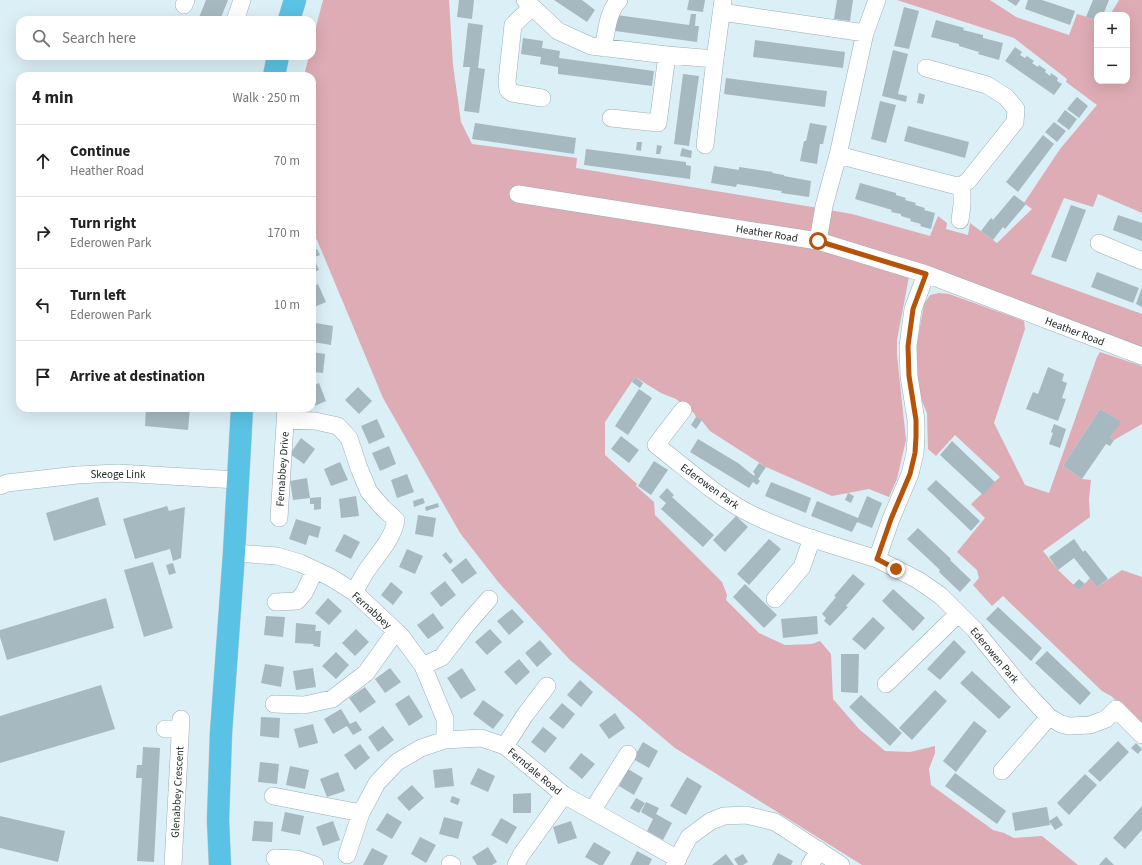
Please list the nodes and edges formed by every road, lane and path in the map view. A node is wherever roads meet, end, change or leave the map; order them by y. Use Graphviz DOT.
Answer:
graph roads {
  1 [pos="242,0"];
  2 [pos="295,0"];
  3 [pos="619,0"];
  4 [pos="877,0"];
  5 [pos="528,3"];
  6 [pos="722,6"];
  7 [pos="237,16"];
  8 [pos="290,16"];
  9 [pos="865,33"];
  10 [pos="603,48"];
  11 [pos="667,55"];
  12 [pos="715,59"];
  13 [pos="277,60"];
  14 [pos="926,68"];
  15 [pos="275,72"];
  16 [pos="542,98"];
  17 [pos="612,118"];
  18 [pos="705,145"];
  19 [pos="838,154"];
  20 [pos="962,185"];
  21 [pos="518,194"];
  22 [pos="960,220"];
  23 [pos="818,241"];
  24 [pos="1099,243"];
  25 [pos="1142,261"];
  26 [pos="926,274"];
  27 [pos="1142,356"];
  28 [pos="683,410"];
  29 [pos="242,412"];
  30 [pos="285,414"];
  31 [pos="237,480"];
  32 [pos="0,486"];
  33 [pos="279,518"];
  34 [pos="812,538"];
  35 [pos="234,553"];
  36 [pos="877,559"];
  37 [pos="315,570"];
  38 [pos="354,592"];
  39 [pos="489,599"];
  40 [pos="775,599"];
  41 [pos="276,602"];
  42 [pos="958,614"];
  43 [pos="396,631"];
  44 [pos="423,666"];
  45 [pos="886,684"];
  46 [pos="547,686"];
  47 [pos="274,704"];
  48 [pos="1049,717"];
  49 [pos="175,726"];
  50 [pos="1142,735"];
  51 [pos="445,740"];
  52 [pos="505,746"];
  53 [pos="628,754"];
  54 [pos="1002,771"];
  55 [pos="564,795"];
  56 [pos="273,796"];
  57 [pos="592,811"];
  58 [pos="361,813"];
  59 [pos="819,850"];
  60 [pos="347,855"];
  61 [pos="275,858"];
  62 [pos="676,862"];
  63 [pos="173,865"];
  64 [pos="220,865"];
  65 [pos="315,865"];
  66 [pos="516,865"];
  67 [pos="810,865"];
  68 [pos="841,865"];
  1 -- 7 [label="street"];
  2 -- 8 [label="highway"];
  3 -- 10 [label="street"];
  4 -- 9 [label="street"];
  5 -- 10 [label="street"];
  5 -- 16 [label="street"];
  6 -- 9 [label="street"];
  6 -- 12 [label="street"];
  9 -- 19 [label="street"];
  10 -- 11 [label="street"];
  11 -- 12 [label="street"];
  11 -- 17 [label="street"];
  12 -- 18 [label="street"];
  13 -- 15 [label="highway"];
  14 -- 20 [label="street"];
  19 -- 20 [label="street"];
  19 -- 23 [label="street"];
  20 -- 22 [label="street"];
  21 -- 23 [label="street, Heather Road"];
  23 -- 26 [label="street, Heather Road"];
  24 -- 25 [label="street"];
  26 -- 27 [label="street, Heather Road"];
  26 -- 36 [label="street"];
  28 -- 34 [label="street, Ederowen Park"];
  29 -- 31 [label="highway"];
  30 -- 33 [label="street, Fernabbey Drive"];
  30 -- 38 [label="street, Fernabbey Drive"];
  31 -- 32 [label="street, Skeoge Link"];
  31 -- 35 [label="highway"];
  34 -- 36 [label="street, Ederowen Park"];
  34 -- 40 [label="street"];
  35 -- 37 [label="street, Fernabbey"];
  35 -- 64 [label="highway"];
  36 -- 42 [label="street, Ederowen Park"];
  37 -- 38 [label="street, Fernabbey"];
  37 -- 41 [label="street"];
  38 -- 43 [label="street, Fernabbey"];
  39 -- 44 [label="street"];
  42 -- 45 [label="street"];
  42 -- 48 [label="street, Ederowen Park"];
  43 -- 44 [label="street, Fernabbey"];
  43 -- 47 [label="street"];
  44 -- 51 [label="street, Fernabbey"];
  46 -- 52 [label="street"];
  48 -- 50 [label="street, Ederowen Park"];
  48 -- 54 [label="street"];
  49 -- 63 [label="street, Glenabbey Crescent"];
  51 -- 52 [label="street, Ferndale Road"];
  51 -- 58 [label="street, Ferndale Road"];
  52 -- 55 [label="street, Ferndale Road"];
  53 -- 57 [label="street"];
  55 -- 57 [label="street, Ferndale Road"];
  55 -- 66 [label="street"];
  56 -- 58 [label="street"];
  57 -- 62 [label="street, Ferndale Road"];
  58 -- 60 [label="street, Ferndale Road"];
  59 -- 62 [label="street"];
  59 -- 67 [label="street"];
  59 -- 68 [label="street"];
  61 -- 65 [label="street"];
}
